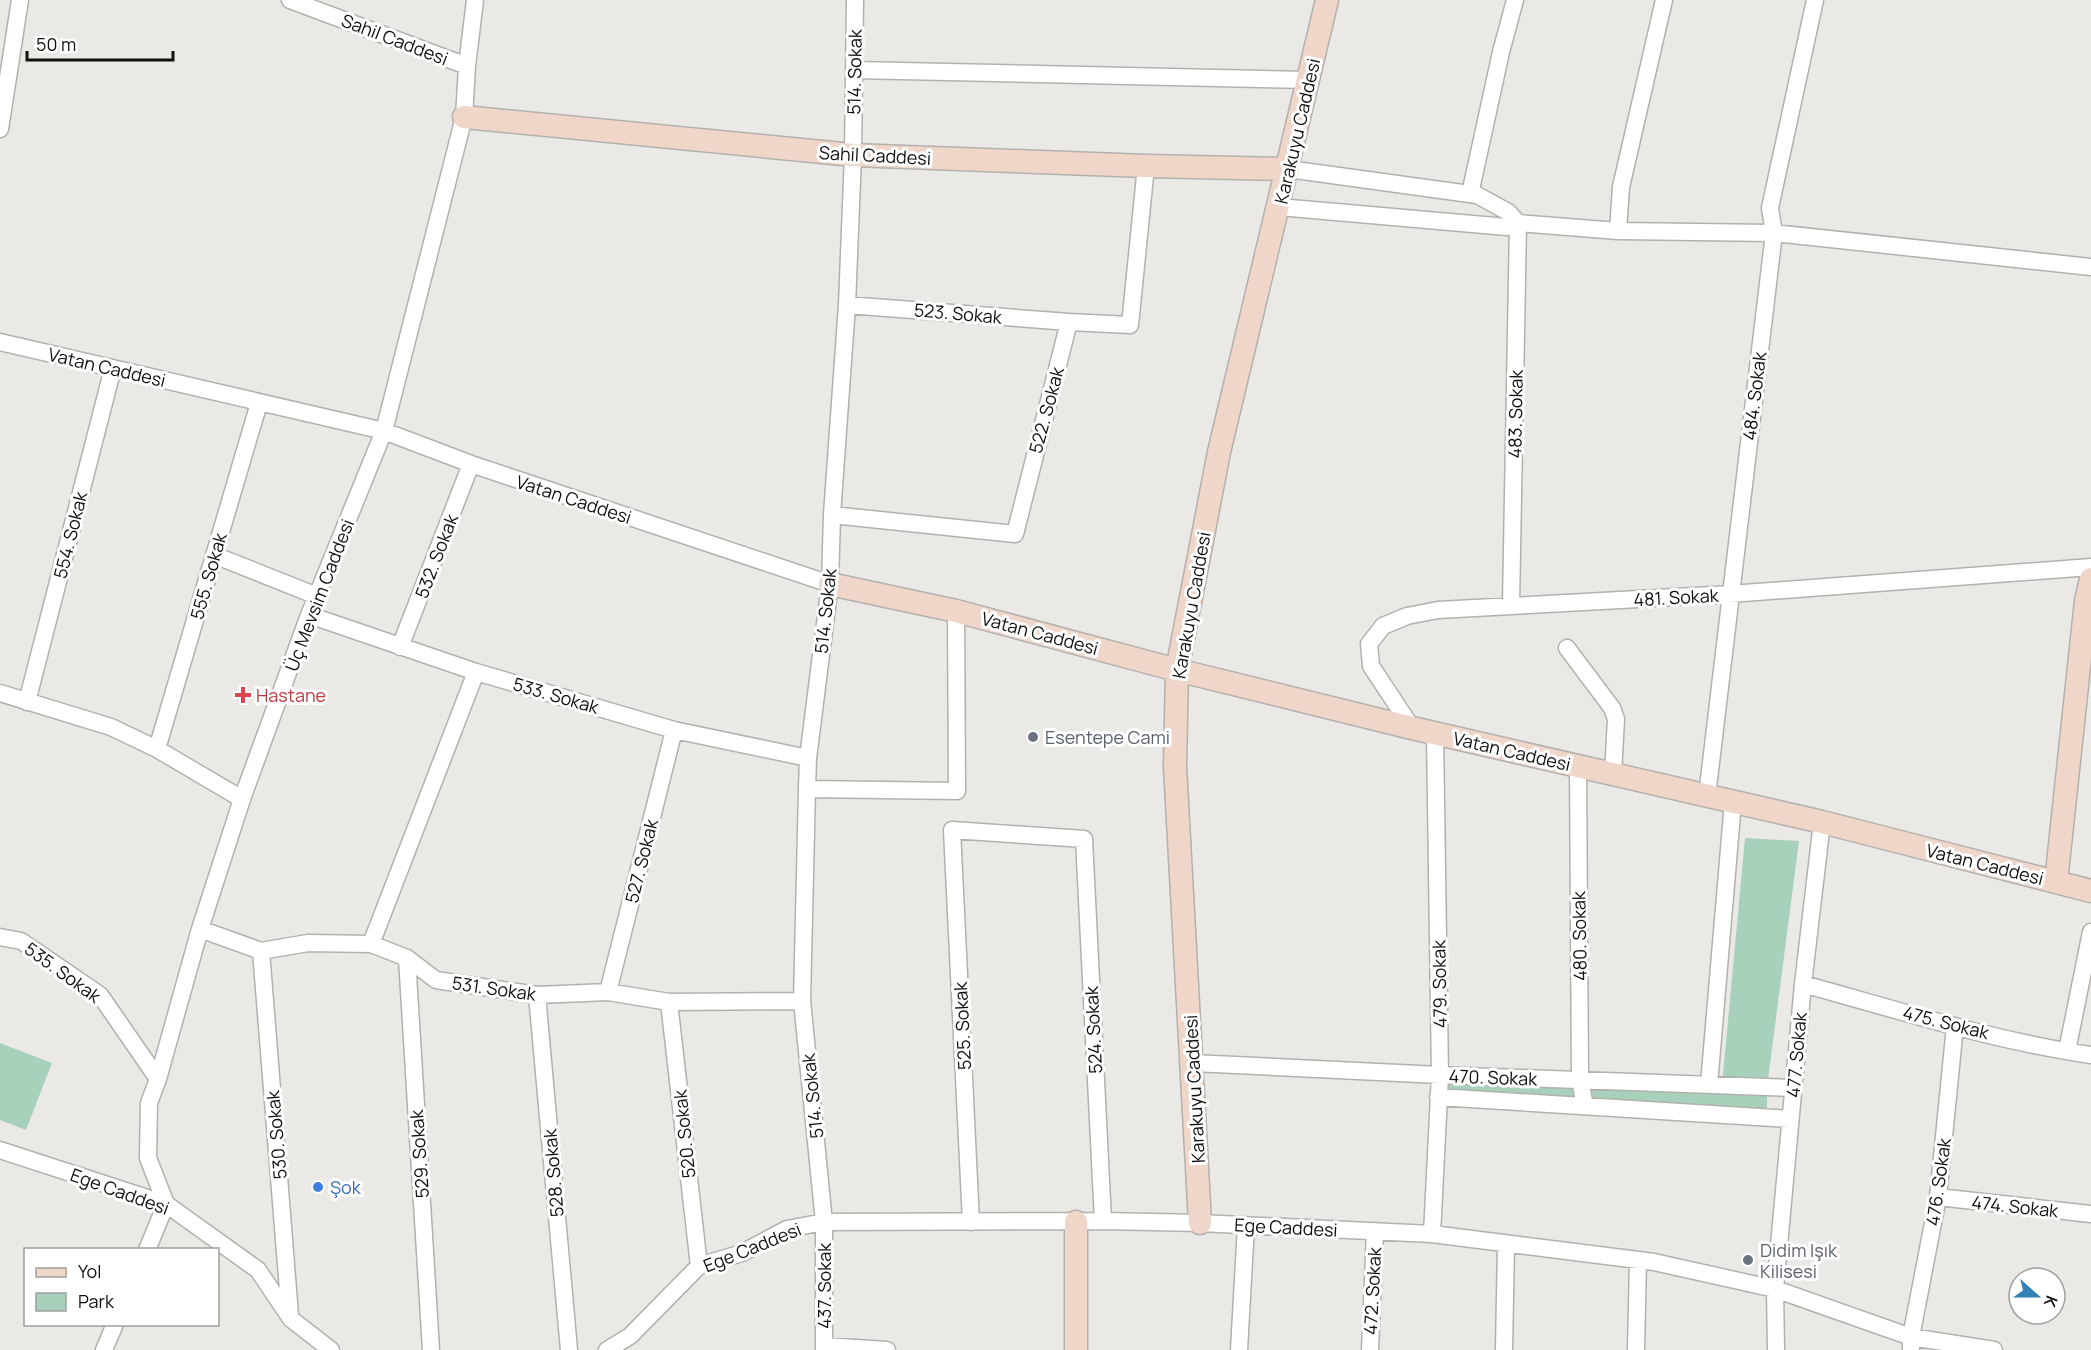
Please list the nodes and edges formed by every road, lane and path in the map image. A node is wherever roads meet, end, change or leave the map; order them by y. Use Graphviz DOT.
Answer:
graph roads {
  1 [pos="20,0"];
  2 [pos="290,0"];
  3 [pos="476,0"];
  4 [pos="855,0"];
  5 [pos="1327,0"];
  6 [pos="1515,0"];
  7 [pos="1664,0"];
  8 [pos="1815,0"];
  9 [pos="5,65"];
  10 [pos="467,66"];
  11 [pos="854,70"];
  12 [pos="1309,80"];
  13 [pos="464,117"];
  14 [pos="0,129"];
  15 [pos="853,155"];
  16 [pos="1146,166"];
  17 [pos="1288,169"];
  18 [pos="1470,194"];
  19 [pos="1279,207"];
  20 [pos="1516,223"];
  21 [pos="1618,231"];
  22 [pos="1774,233"];
  23 [pos="2091,267"];
  24 [pos="847,304"];
  25 [pos="1069,322"];
  26 [pos="0,342"];
  27 [pos="113,368"];
  28 [pos="259,403"];
  29 [pos="384,431"];
  30 [pos="471,465"];
  31 [pos="832,515"];
  32 [pos="214,555"];
  33 [pos="2091,567"];
  34 [pos="2091,579"];
  35 [pos="830,584"];
  36 [pos="1730,594"];
  37 [pos="317,596"];
  38 [pos="2089,601"];
  39 [pos="1512,605"];
  40 [pos="956,611"];
  41 [pos="309,615"];
  42 [pos="400,647"];
  43 [pos="1567,648"];
  44 [pos="1177,670"];
  45 [pos="476,672"];
  46 [pos="0,693"];
  47 [pos="27,702"];
  48 [pos="1412,728"];
  49 [pos="674,730"];
  50 [pos="1435,734"];
  51 [pos="158,748"];
  52 [pos="808,758"];
  53 [pos="1578,766"];
  54 [pos="1613,774"];
  55 [pos="807,789"];
  56 [pos="1707,796"];
  57 [pos="242,799"];
  58 [pos="1734,802"];
  59 [pos="1822,822"];
  60 [pos="1084,839"];
  61 [pos="2056,882"];
  62 [pos="2091,891"];
  63 [pos="200,929"];
  64 [pos="2091,932"];
  65 [pos="0,937"];
  66 [pos="371,944"];
  67 [pos="261,951"];
  68 [pos="407,958"];
  69 [pos="1803,984"];
  70 [pos="608,992"];
  71 [pos="537,995"];
  72 [pos="802,1001"];
  73 [pos="669,1002"];
  74 [pos="1956,1026"];
  75 [pos="2067,1052"];
  76 [pos="2091,1055"];
  77 [pos="1193,1063"];
  78 [pos="1440,1075"];
  79 [pos="158,1079"];
  80 [pos="1581,1080"];
  81 [pos="1710,1085"];
  82 [pos="1793,1088"];
  83 [pos="1438,1097"];
  84 [pos="1585,1106"];
  85 [pos="1790,1119"];
  86 [pos="0,1150"];
  87 [pos="1938,1197"];
  88 [pos="166,1204"];
  89 [pos="2091,1214"];
  90 [pos="1103,1221"];
  91 [pos="824,1222"];
  92 [pos="971,1222"];
  93 [pos="1076,1222"];
  94 [pos="1200,1223"];
  95 [pos="1246,1226"];
  96 [pos="1375,1232"];
  97 [pos="1432,1234"];
  98 [pos="1506,1244"];
  99 [pos="148,1248"];
  100 [pos="1638,1260"];
  101 [pos="699,1266"];
  102 [pos="1775,1289"];
  103 [pos="291,1318"];
  104 [pos="114,1326"];
  105 [pos="1911,1344"];
  106 [pos="824,1348"];
  107 [pos="104,1350"];
  108 [pos="331,1350"];
  109 [pos="431,1350"];
  110 [pos="569,1350"];
  111 [pos="606,1350"];
  112 [pos="887,1350"];
  113 [pos="1076,1350"];
  114 [pos="1239,1350"];
  115 [pos="1370,1350"];
  116 [pos="1504,1350"];
  117 [pos="1636,1350"];
  118 [pos="1776,1350"];
  119 [pos="1994,1350"];
  1 -- 9 [label="street"];
  2 -- 10 [label="street, Sahil Caddesi"];
  3 -- 10 [label="street, Üç Mevsim Caddesi"];
  4 -- 11 [label="street, 514. Sokak"];
  5 -- 12 [label="street, Karakuyu Caddesi"];
  6 -- 18 [label="street"];
  7 -- 21 [label="street"];
  8 -- 22 [label="street, 484. Sokak"];
  9 -- 14 [label="street"];
  10 -- 13 [label="street, Üç Mevsim Caddesi"];
  11 -- 12 [label="street"];
  11 -- 15 [label="street, 514. Sokak"];
  12 -- 17 [label="street, Karakuyu Caddesi"];
  13 -- 15 [label="street, Sahil Caddesi"];
  13 -- 29 [label="street, Üç Mevsim Caddesi"];
  15 -- 16 [label="street, Sahil Caddesi"];
  15 -- 24 [label="street, 514. Sokak"];
  16 -- 17 [label="street, Sahil Caddesi"];
  16 -- 25 [label="street"];
  17 -- 18 [label="street"];
  17 -- 19 [label="street, Karakuyu Caddesi"];
  18 -- 20 [label="street"];
  19 -- 20 [label="street"];
  19 -- 44 [label="street, Karakuyu Caddesi"];
  20 -- 21 [label="street"];
  20 -- 39 [label="street, 483. Sokak"];
  21 -- 22 [label="street"];
  22 -- 23 [label="street"];
  22 -- 36 [label="street, 484. Sokak"];
  24 -- 25 [label="street, 523. Sokak"];
  24 -- 31 [label="street, 514. Sokak"];
  25 -- 31 [label="street, 522. Sokak"];
  26 -- 27 [label="street, Vatan Caddesi"];
  27 -- 28 [label="street, Vatan Caddesi"];
  27 -- 47 [label="street, 554. Sokak"];
  28 -- 29 [label="street, Vatan Caddesi"];
  28 -- 32 [label="street, 555. Sokak"];
  29 -- 30 [label="street, Vatan Caddesi"];
  29 -- 37 [label="street, Üç Mevsim Caddesi"];
  30 -- 35 [label="street, Vatan Caddesi"];
  30 -- 42 [label="street, 532. Sokak"];
  31 -- 35 [label="street, 514. Sokak"];
  32 -- 37 [label="street"];
  32 -- 51 [label="street, 555. Sokak"];
  33 -- 36 [label="street, 481. Sokak"];
  34 -- 38 [label="street"];
  35 -- 40 [label="street, Vatan Caddesi"];
  35 -- 52 [label="street, 514. Sokak"];
  36 -- 39 [label="street, 481. Sokak"];
  36 -- 56 [label="street, 484. Sokak"];
  37 -- 41 [label="street, Üç Mevsim Caddesi"];
  38 -- 61 [label="street"];
  39 -- 48 [label="street, 481. Sokak"];
  40 -- 44 [label="street, Vatan Caddesi"];
  40 -- 55 [label="street"];
  41 -- 42 [label="street, 533. Sokak"];
  41 -- 57 [label="street, Üç Mevsim Caddesi"];
  42 -- 45 [label="street, 533. Sokak"];
  43 -- 54 [label="street"];
  44 -- 48 [label="street, Vatan Caddesi"];
  44 -- 77 [label="street, Karakuyu Caddesi"];
  45 -- 49 [label="street, 533. Sokak"];
  45 -- 66 [label="street"];
  46 -- 47 [label="street"];
  47 -- 51 [label="street"];
  48 -- 50 [label="street, Vatan Caddesi"];
  49 -- 52 [label="street, 533. Sokak"];
  49 -- 70 [label="street, 527. Sokak"];
  50 -- 53 [label="street, Vatan Caddesi"];
  50 -- 78 [label="street, 479. Sokak"];
  51 -- 57 [label="street"];
  52 -- 55 [label="street, 514. Sokak"];
  53 -- 54 [label="street, Vatan Caddesi"];
  53 -- 80 [label="street, 480. Sokak"];
  54 -- 56 [label="street, Vatan Caddesi"];
  55 -- 72 [label="street, 514. Sokak"];
  56 -- 58 [label="street, Vatan Caddesi"];
  57 -- 63 [label="street, Üç Mevsim Caddesi"];
  58 -- 59 [label="street, Vatan Caddesi"];
  58 -- 81 [label="street"];
  59 -- 61 [label="street, Vatan Caddesi"];
  59 -- 69 [label="street, 477. Sokak"];
  60 -- 90 [label="street, 524. Sokak"];
  60 -- 92 [label="street, 525. Sokak"];
  61 -- 62 [label="street, Vatan Caddesi"];
  63 -- 67 [label="street, 531. Sokak"];
  63 -- 79 [label="street, Üç Mevsim Caddesi"];
  64 -- 75 [label="street"];
  65 -- 79 [label="street, 535. Sokak"];
  66 -- 67 [label="street, 531. Sokak"];
  66 -- 68 [label="street, 531. Sokak"];
  67 -- 103 [label="street, 530. Sokak"];
  68 -- 71 [label="street, 531. Sokak"];
  68 -- 109 [label="street, 529. Sokak"];
  69 -- 74 [label="street, 475. Sokak"];
  69 -- 82 [label="street, 477. Sokak"];
  70 -- 71 [label="street, 531. Sokak"];
  70 -- 73 [label="street, 531. Sokak"];
  71 -- 110 [label="street, 528. Sokak"];
  72 -- 73 [label="street, 531. Sokak"];
  72 -- 91 [label="street, 514. Sokak"];
  73 -- 101 [label="street, 520. Sokak"];
  74 -- 75 [label="street, 475. Sokak"];
  74 -- 87 [label="street, 476. Sokak"];
  75 -- 76 [label="street, 475. Sokak"];
  77 -- 78 [label="street, 470. Sokak"];
  77 -- 94 [label="street, Karakuyu Caddesi"];
  78 -- 80 [label="street, 470. Sokak"];
  78 -- 83 [label="street, 479. Sokak"];
  79 -- 88 [label="street, Üç Mevsim Caddesi"];
  80 -- 81 [label="street, 470. Sokak"];
  80 -- 84 [label="street, 480. Sokak"];
  81 -- 82 [label="street, 470. Sokak"];
  82 -- 85 [label="street, 477. Sokak"];
  83 -- 84 [label="street, 470. Sokak"];
  83 -- 97 [label="street, 479. Sokak"];
  84 -- 85 [label="street, 470. Sokak"];
  85 -- 102 [label="street, 477. Sokak"];
  86 -- 88 [label="street, Ege Caddesi"];
  87 -- 89 [label="street, 474. Sokak"];
  87 -- 105 [label="street, 476. Sokak"];
  88 -- 99 [label="street"];
  88 -- 103 [label="street, Ege Caddesi"];
  90 -- 93 [label="street, Ege Caddesi"];
  90 -- 94 [label="street, Ege Caddesi"];
  91 -- 92 [label="street, Ege Caddesi"];
  91 -- 101 [label="street, Ege Caddesi"];
  91 -- 106 [label="street, 437. Sokak"];
  92 -- 93 [label="street, Ege Caddesi"];
  93 -- 113 [label="street"];
  94 -- 95 [label="street, Ege Caddesi"];
  95 -- 96 [label="street, Ege Caddesi"];
  95 -- 114 [label="street"];
  96 -- 97 [label="street, Ege Caddesi"];
  96 -- 115 [label="street, 472. Sokak"];
  97 -- 98 [label="street, Ege Caddesi"];
  98 -- 100 [label="street, Ege Caddesi"];
  98 -- 116 [label="street"];
  100 -- 102 [label="street, Ege Caddesi"];
  100 -- 117 [label="street"];
  101 -- 111 [label="street, Ege Caddesi"];
  102 -- 105 [label="street, Ege Caddesi"];
  102 -- 118 [label="street, 477. Sokak"];
  103 -- 108 [label="street, Ege Caddesi"];
  104 -- 107 [label="street"];
  105 -- 119 [label="street, Ege Caddesi"];
  106 -- 112 [label="street"];
}
